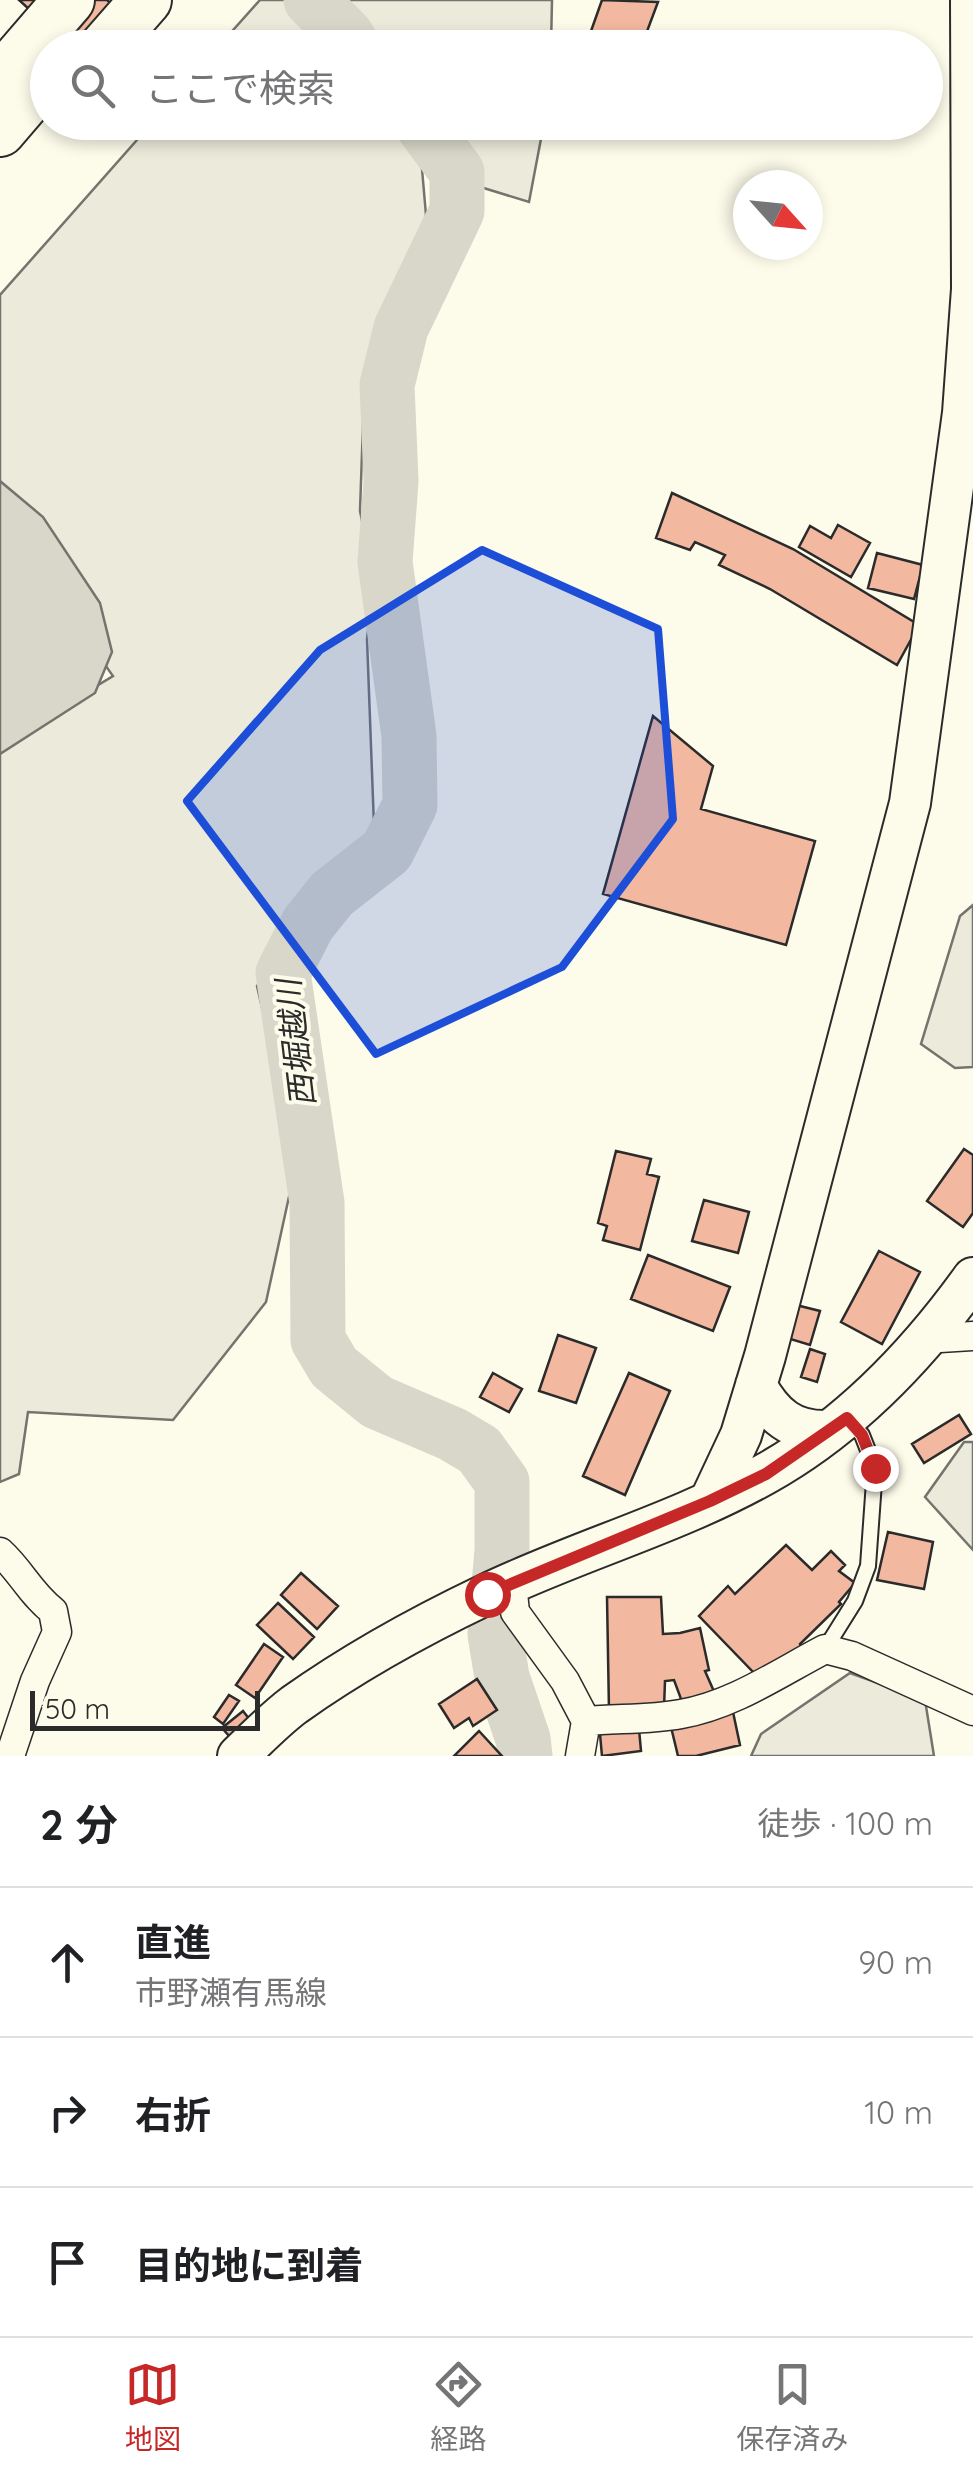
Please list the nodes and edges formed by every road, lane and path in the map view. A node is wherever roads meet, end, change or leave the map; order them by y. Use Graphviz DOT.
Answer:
graph roads {
  1 [pos="40,0"];
  2 [pos="69,0"];
  3 [pos="111,0"];
  4 [pos="146,0"];
  5 [pos="971,0"];
  6 [pos="43,30"];
  7 [pos="85,30"];
  8 [pos="120,30"];
  9 [pos="30,45"];
  10 [pos="0,49"];
  11 [pos="0,80"];
  12 [pos="30,96"];
  13 [pos="0,131"];
  14 [pos="30,131"];
  15 [pos="0,165"];
  16 [pos="973,1278"];
  17 [pos="973,1336"];
  18 [pos="924,1339"];
  19 [pos="756,1385"];
  20 [pos="837,1424"];
  21 [pos="710,1501"];
  22 [pos="0,1552"];
  23 [pos="499,1589"];
  24 [pos="825,1649"];
  25 [pos="973,1711"];
  26 [pos="586,1721"];
  27 [pos="10,1756"];
  28 [pos="238,1756"];
  29 [pos="580,1756"];
  1 -- 10 [label="highway"];
  2 -- 6 [label="highway"];
  3 -- 7 [label="highway"];
  4 -- 8 [label="highway"];
  5 -- 19 [label="street"];
  9 -- 11 [label="highway"];
  12 -- 13 [label="highway"];
  14 -- 15 [label="highway"];
  16 -- 18 [label="street"];
  17 -- 18 [label="street"];
  18 -- 20 [label="street"];
  19 -- 20 [label="street"];
  19 -- 21 [label="street"];
  20 -- 21 [label="street"];
  20 -- 24 [label="lane"];
  21 -- 23 [label="street"];
  22 -- 27 [label="street"];
  23 -- 26 [label="street"];
  23 -- 28 [label="street"];
  24 -- 25 [label="street"];
  24 -- 26 [label="street"];
  26 -- 29 [label="street"];
}
